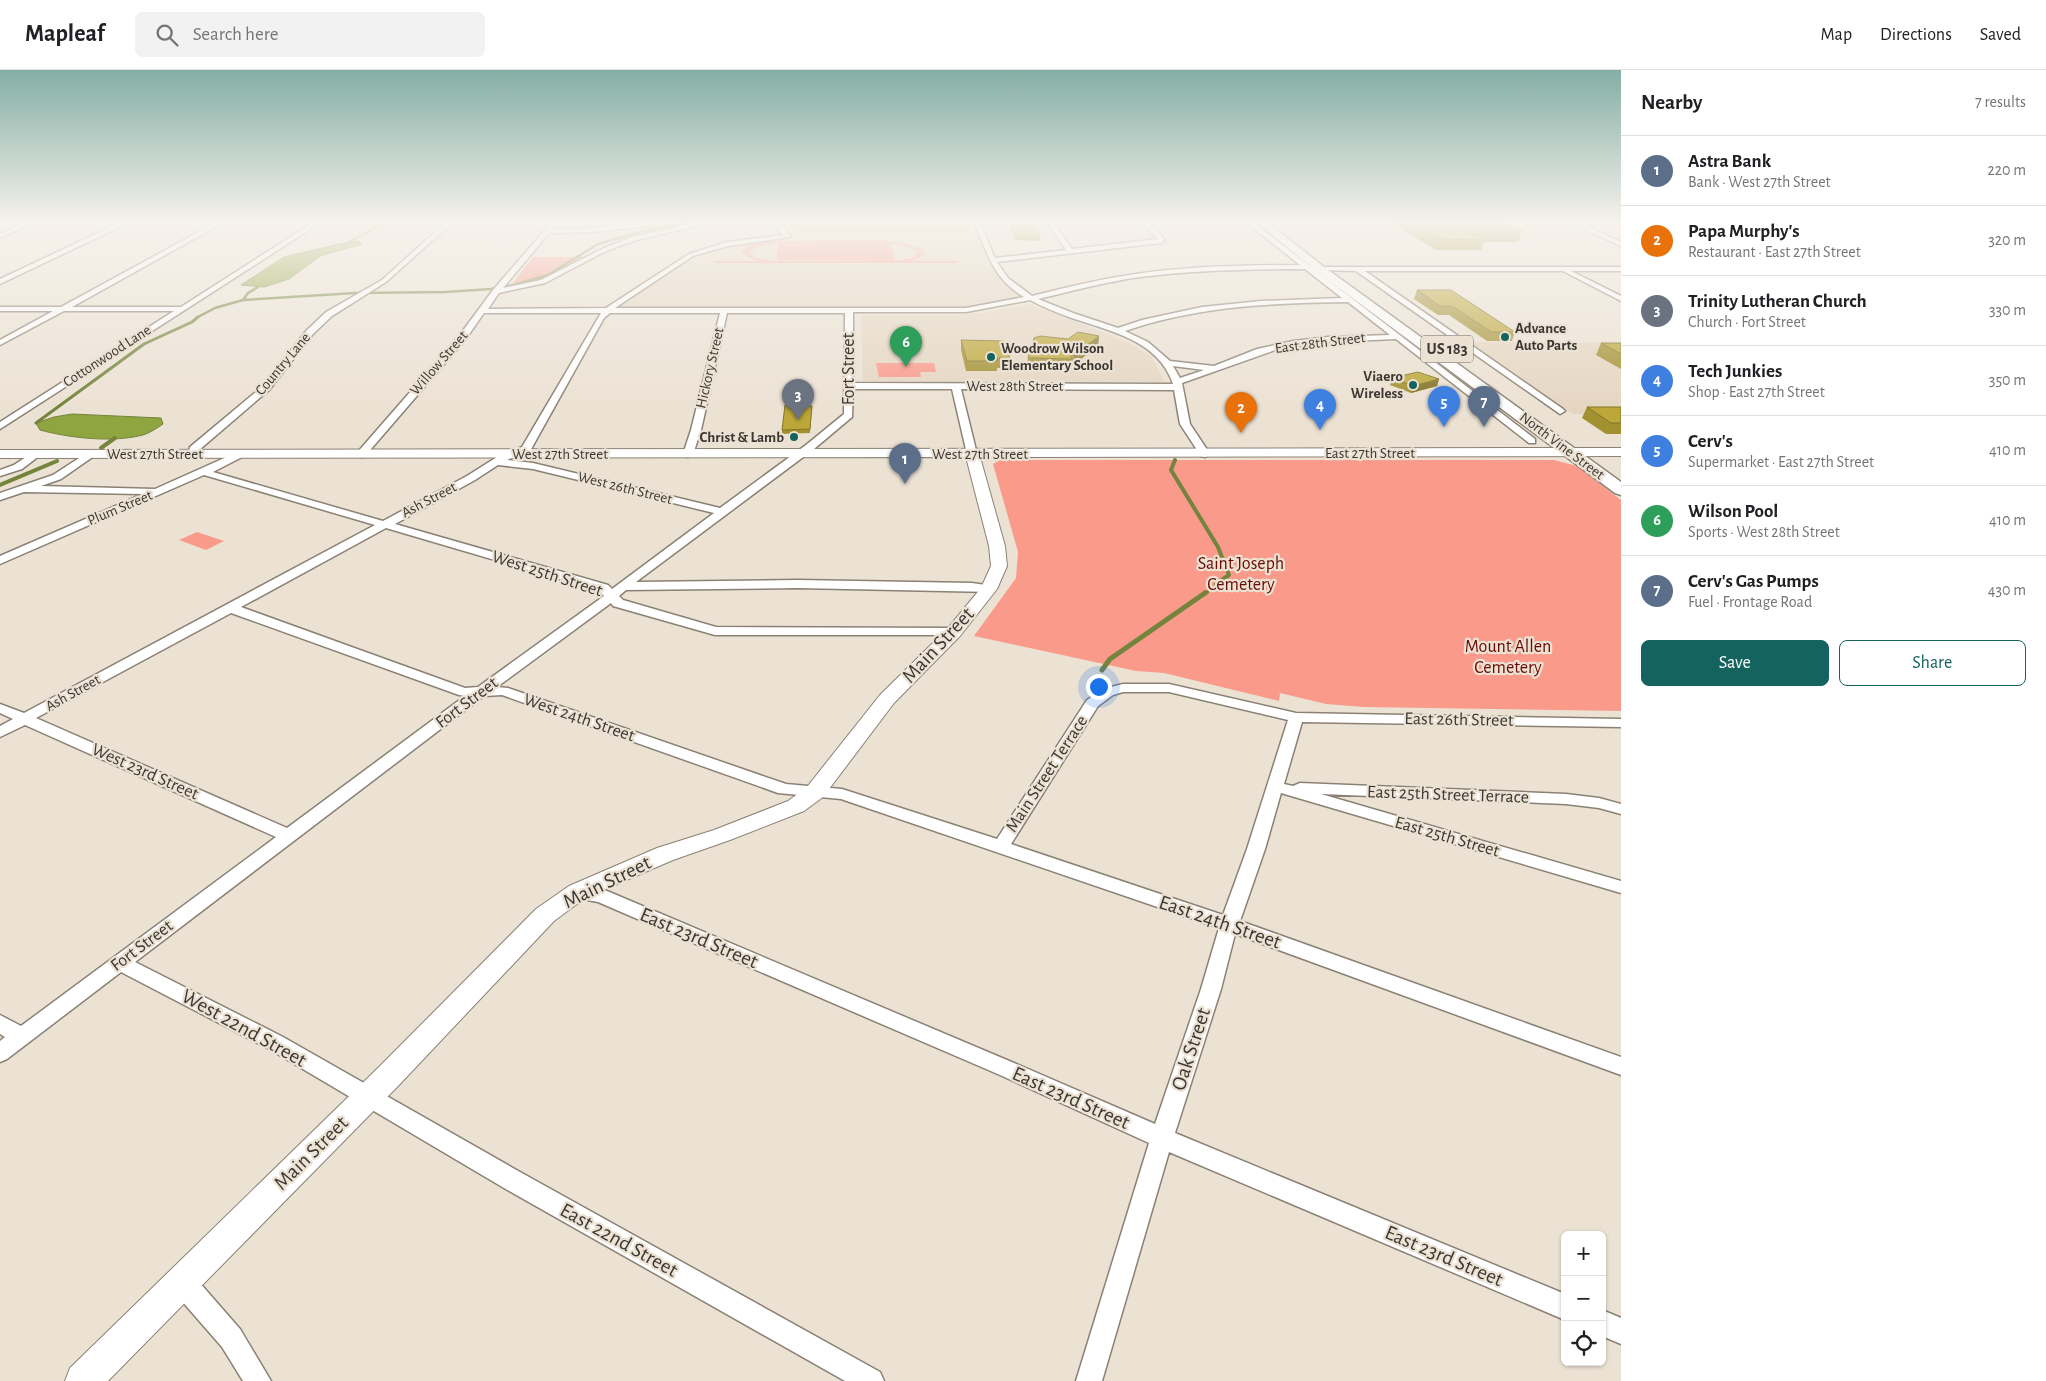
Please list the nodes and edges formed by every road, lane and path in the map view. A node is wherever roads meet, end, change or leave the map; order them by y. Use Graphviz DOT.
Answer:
graph roads {
  1 [pos="108,284"];
  2 [pos="220,284"];
  3 [pos="379,284"];
  4 [pos="503,284"];
  5 [pos="531,284"];
  6 [pos="646,284"];
  7 [pos="1009,284"];
  8 [pos="1092,284"];
  9 [pos="1328,284"];
  10 [pos="1341,284"];
  11 [pos="1357,284"];
  12 [pos="1380,284"];
  13 [pos="1594,284"];
  14 [pos="498,290"];
  15 [pos="1620,297"];
  16 [pos="1033,298"];
  17 [pos="1349,300"];
  18 [pos="0,309"];
  19 [pos="62,309"];
  20 [pos="181,309"];
  21 [pos="482,311"];
  22 [pos="724,311"];
  23 [pos="849,311"];
  24 [pos="607,312"];
  25 [pos="1118,331"];
  26 [pos="1397,337"];
  27 [pos="0,343"];
  28 [pos="1170,363"];
  29 [pos="1216,368"];
  30 [pos="1178,385"];
  31 [pos="850,386"];
  32 [pos="955,386"];
  33 [pos="1560,411"];
  34 [pos="0,426"];
  35 [pos="1532,441"];
  36 [pos="1570,452"];
  37 [pos="1590,452"];
  38 [pos="1621,452"];
  39 [pos="0,454"];
  40 [pos="35,454"];
  41 [pos="90,454"];
  42 [pos="193,454"];
  43 [pos="240,454"];
  44 [pos="361,454"];
  45 [pos="514,454"];
  46 [pos="557,454"];
  47 [pos="688,454"];
  48 [pos="799,454"];
  49 [pos="972,454"];
  50 [pos="1119,454"];
  51 [pos="1205,454"];
  52 [pos="498,462"];
  53 [pos="533,466"];
  54 [pos="203,472"];
  55 [pos="0,473"];
  56 [pos="1621,475"];
  57 [pos="24,489"];
  58 [pos="1621,490"];
  59 [pos="157,492"];
  60 [pos="0,497"];
  61 [pos="722,512"];
  62 [pos="382,525"];
  63 [pos="0,560"];
  64 [pos="989,589"];
  65 [pos="617,591"];
  66 [pos="230,608"];
  67 [pos="954,632"];
  68 [pos="480,693"];
  69 [pos="0,708"];
  70 [pos="1296,717"];
  71 [pos="24,719"];
  72 [pos="1621,723"];
  73 [pos="0,732"];
  74 [pos="1274,786"];
  75 [pos="815,792"];
  76 [pos="1621,808"];
  77 [pos="289,836"];
  78 [pos="1001,846"];
  79 [pos="1621,887"];
  80 [pos="577,892"];
  81 [pos="1230,925"];
  82 [pos="119,963"];
  83 [pos="0,1023"];
  84 [pos="21,1037"];
  85 [pos="0,1053"];
  86 [pos="1621,1066"];
  87 [pos="367,1096"];
  88 [pos="1163,1137"];
  89 [pos="183,1283"];
  90 [pos="1561,1305"];
  91 [pos="1606,1325"];
  92 [pos="1621,1331"];
  93 [pos="83,1381"];
  94 [pos="258,1381"];
  95 [pos="872,1381"];
  96 [pos="1089,1381"];
  1 -- 19 [label="street"];
  2 -- 20 [label="street, Cottonwood Lane"];
  3 -- 42 [label="street, Country Lane"];
  4 -- 14 [label="street, Willow Street"];
  5 -- 14 [label="street"];
  6 -- 24 [label="street, Ash Street"];
  7 -- 16 [label="street"];
  8 -- 16 [label="street"];
  9 -- 17 [label="street"];
  10 -- 36 [label="main road, North Vine Street / US 183"];
  11 -- 37 [label="main road, North Vine Street / US 183"];
  12 -- 33 [label="street"];
  13 -- 15 [label="street"];
  14 -- 21 [label="street, Willow Street"];
  16 -- 23 [label="street"];
  16 -- 25 [label="street"];
  17 -- 25 [label="street"];
  17 -- 26 [label="street"];
  18 -- 19 [label="street"];
  19 -- 20 [label="street"];
  19 -- 27 [label="street"];
  20 -- 34 [label="street, Cottonwood Lane"];
  21 -- 24 [label="street"];
  21 -- 44 [label="street, Willow Street"];
  22 -- 23 [label="street"];
  22 -- 24 [label="street"];
  22 -- 47 [label="street, Hickory Street"];
  23 -- 31 [label="street, Fort Street"];
  24 -- 45 [label="street, Ash Street"];
  25 -- 28 [label="street"];
  26 -- 29 [label="street, East 28th Street"];
  26 -- 35 [label="street"];
  28 -- 29 [label="street"];
  28 -- 30 [label="street"];
  29 -- 30 [label="street, East 28th Street"];
  30 -- 32 [label="street, West 28th Street"];
  30 -- 51 [label="street"];
  31 -- 32 [label="street, West 28th Street"];
  31 -- 48 [label="street, Fort Street"];
  32 -- 49 [label="street"];
  36 -- 37 [label="main road, East 27th Street"];
  36 -- 51 [label="main road, East 27th Street"];
  36 -- 58 [label="main road, North Vine Street / US 183"];
  37 -- 38 [label="main road, East 27th Street"];
  37 -- 56 [label="main road, North Vine Street / US 183"];
  39 -- 40 [label="main road, West 27th Street"];
  40 -- 41 [label="main road, West 27th Street"];
  40 -- 55 [label="street"];
  41 -- 42 [label="main road, West 27th Street"];
  41 -- 57 [label="street"];
  42 -- 43 [label="main road, West 27th Street"];
  43 -- 44 [label="main road, West 27th Street"];
  43 -- 54 [label="street, Plum Street"];
  44 -- 45 [label="main road, West 27th Street"];
  45 -- 46 [label="main road, West 27th Street"];
  45 -- 52 [label="street, Ash Street"];
  46 -- 47 [label="main road, West 27th Street"];
  46 -- 53 [label="street"];
  47 -- 48 [label="main road, West 27th Street"];
  48 -- 49 [label="main road, West 27th Street"];
  48 -- 61 [label="street, Fort Street"];
  49 -- 50 [label="main road, West 27th Street"];
  49 -- 64 [label="main road, Main Street"];
  50 -- 51 [label="main road, East 27th Street"];
  52 -- 53 [label="street, West 26th Street"];
  52 -- 62 [label="street, Ash Street"];
  53 -- 61 [label="street, West 26th Street"];
  54 -- 59 [label="street, Plum Street"];
  54 -- 62 [label="street, West 25th Street"];
  57 -- 59 [label="street"];
  57 -- 60 [label="street"];
  59 -- 63 [label="street, Plum Street"];
  61 -- 65 [label="street, Fort Street"];
  62 -- 65 [label="street, West 25th Street"];
  62 -- 66 [label="street, Ash Street"];
  64 -- 65 [label="street"];
  64 -- 67 [label="main road, Main Street"];
  65 -- 67 [label="street, West 25th Street"];
  65 -- 68 [label="street, Fort Street"];
  66 -- 68 [label="street, West 24th Street"];
  66 -- 71 [label="street, Ash Street"];
  67 -- 75 [label="main road, Main Street"];
  68 -- 75 [label="street, West 24th Street"];
  68 -- 77 [label="street, Fort Street"];
  69 -- 71 [label="street, West 23rd Street"];
  70 -- 72 [label="street, East 26th Street"];
  70 -- 74 [label="street, Oak Street"];
  70 -- 78 [label="street, Main Street Terrace"];
  71 -- 73 [label="street, Ash Street"];
  71 -- 77 [label="street, West 23rd Street"];
  74 -- 76 [label="street, East 25th Street Terrace"];
  74 -- 79 [label="street, East 25th Street"];
  74 -- 81 [label="street, Oak Street"];
  75 -- 78 [label="street, East 24th Street"];
  75 -- 80 [label="main road, Main Street"];
  77 -- 82 [label="street, Fort Street"];
  78 -- 81 [label="street, East 24th Street"];
  80 -- 87 [label="main road, Main Street"];
  80 -- 88 [label="street, East 23rd Street"];
  81 -- 86 [label="street, East 24th Street"];
  81 -- 88 [label="street, Oak Street"];
  82 -- 84 [label="street, Fort Street"];
  82 -- 87 [label="street, West 22nd Street"];
  83 -- 84 [label="street"];
  84 -- 85 [label="street, Fort Street"];
  87 -- 89 [label="main road, Main Street"];
  87 -- 95 [label="street, East 22nd Street"];
  88 -- 90 [label="street, East 23rd Street"];
  88 -- 96 [label="street, Oak Street"];
  89 -- 93 [label="main road, Main Street"];
  89 -- 94 [label="street"];
  91 -- 92 [label="street"];
}
